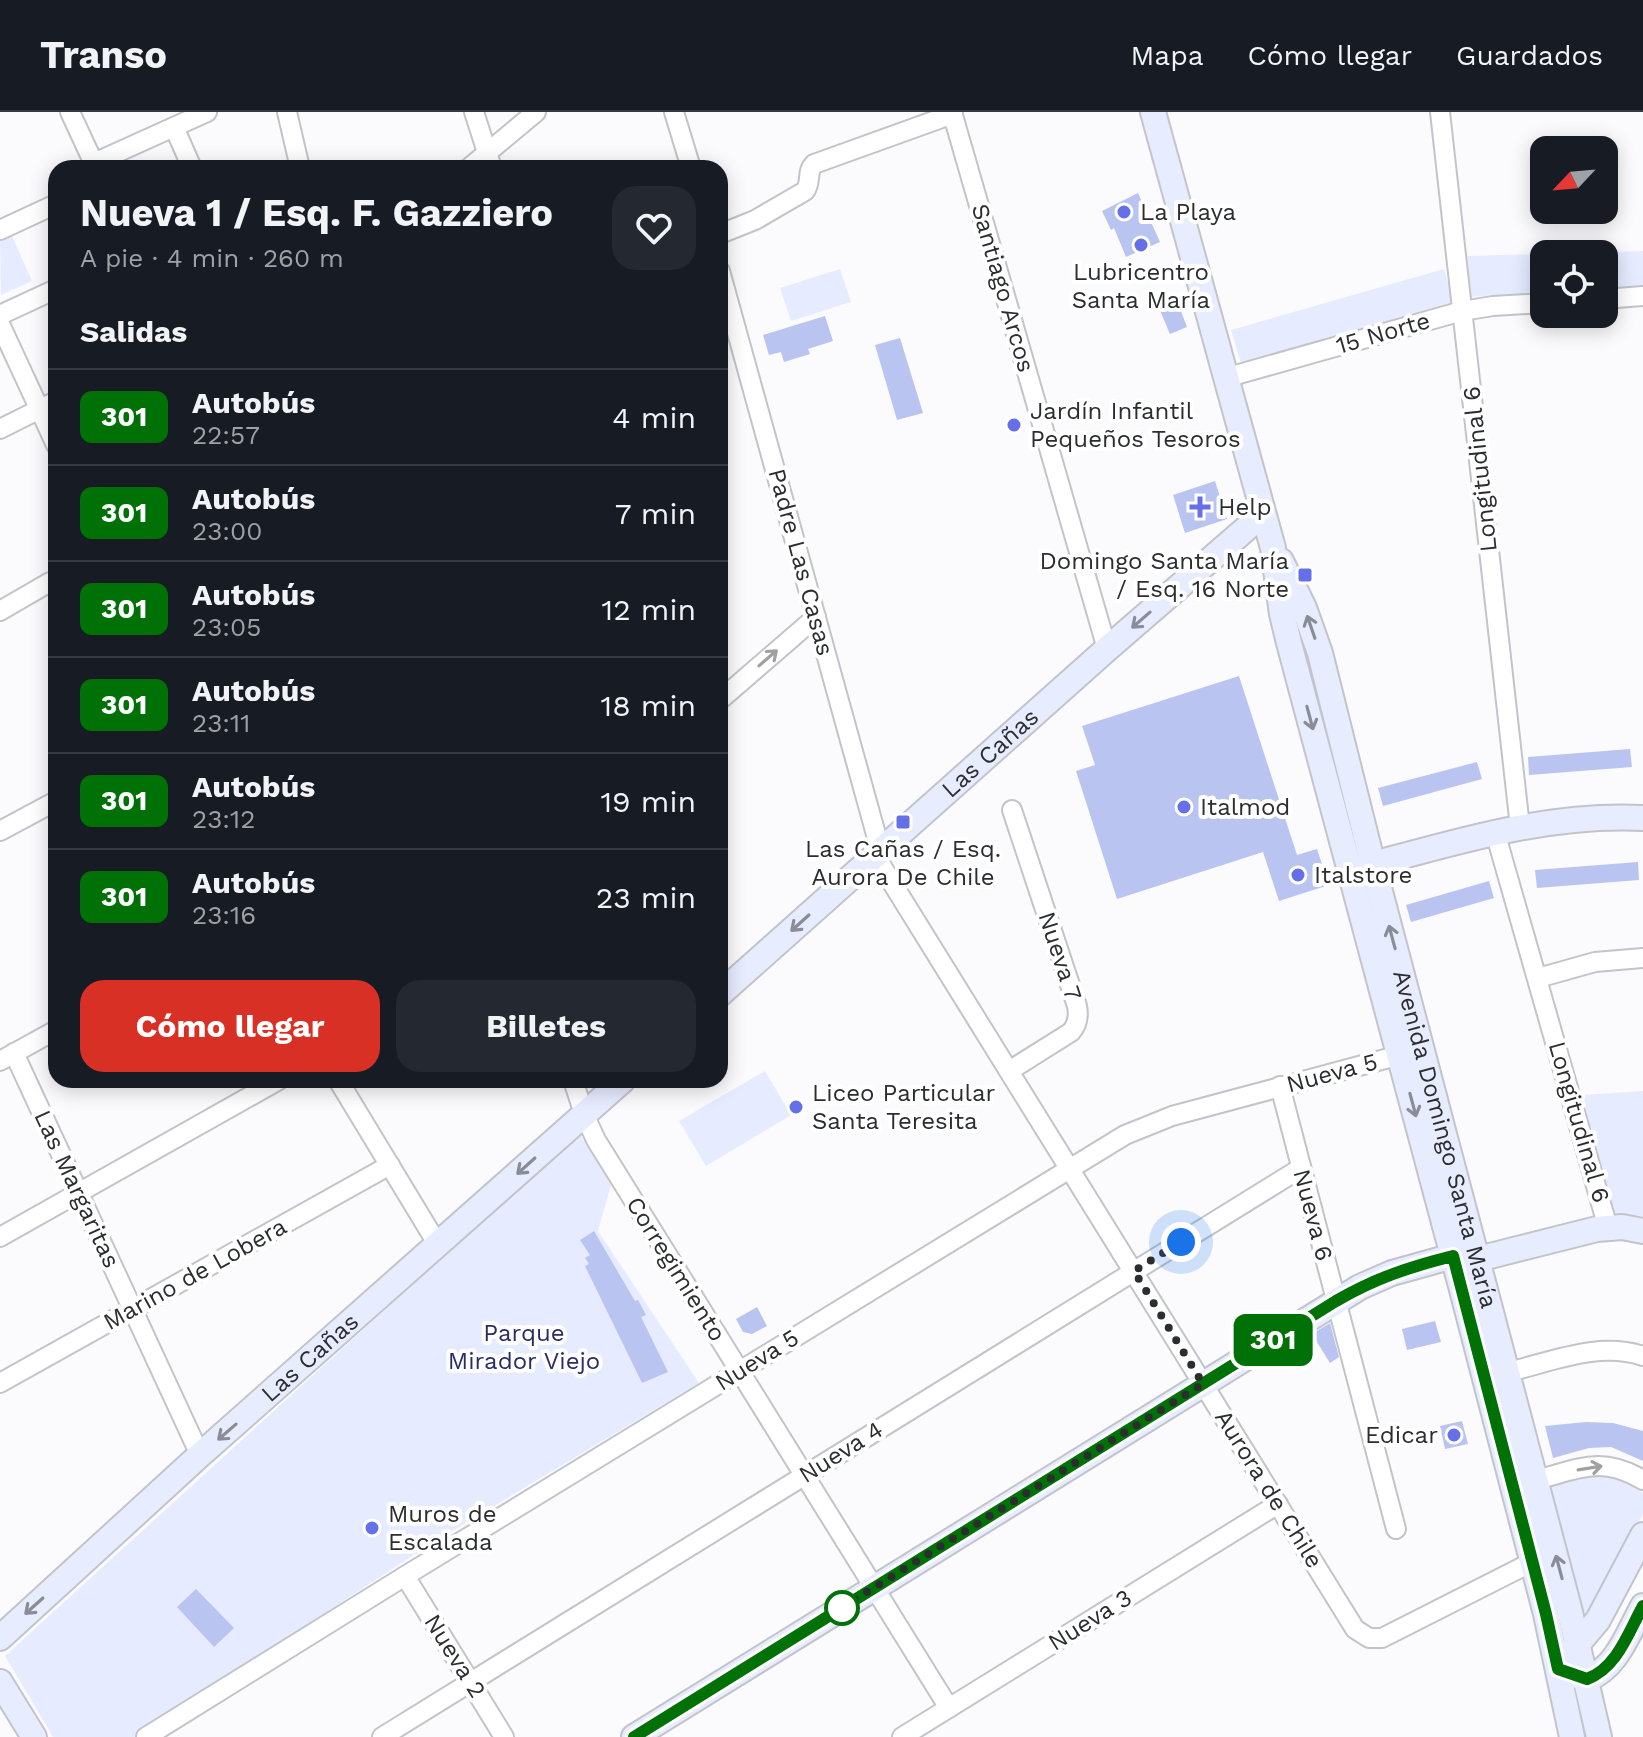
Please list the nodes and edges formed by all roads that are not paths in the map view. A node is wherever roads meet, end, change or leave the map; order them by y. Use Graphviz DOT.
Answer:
graph roads {
  1 [pos="70,112"];
  2 [pos="207,112"];
  3 [pos="287,112"];
  4 [pos="474,112"];
  5 [pos="536,112"];
  6 [pos="674,112"];
  7 [pos="1153,112"];
  8 [pos="1440,112"];
  9 [pos="952,113"];
  10 [pos="174,127"];
  11 [pos="92,160"];
  12 [pos="107,160"];
  13 [pos="188,160"];
  14 [pos="298,160"];
  15 [pos="490,160"];
  16 [pos="689,160"];
  17 [pos="48,208"];
  18 [pos="0,230"];
  19 [pos="728,231"];
  20 [pos="48,293"];
  21 [pos="1643,296"];
  22 [pos="1618,298"];
  23 [pos="728,300"];
  24 [pos="1530,304"];
  25 [pos="1462,311"];
  26 [pos="0,315"];
  27 [pos="0,324"];
  28 [pos="1225,378"];
  29 [pos="48,405"];
  30 [pos="0,429"];
  31 [pos="1263,514"];
  32 [pos="48,583"];
  33 [pos="0,611"];
  34 [pos="816,617"];
  35 [pos="1107,649"];
  36 [pos="728,693"];
  37 [pos="48,805"];
  38 [pos="1012,810"];
  39 [pos="1643,818"];
  40 [pos="1520,827"];
  41 [pos="0,831"];
  42 [pos="1495,832"];
  43 [pos="879,853"];
  44 [pos="1362,868"];
  45 [pos="1643,958"];
  46 [pos="1538,978"];
  47 [pos="728,987"];
  48 [pos="48,1034"];
  49 [pos="1400,1055"];
  50 [pos="7,1057"];
  51 [pos="1009,1071"];
  52 [pos="1280,1086"];
  53 [pos="265,1088"];
  54 [pos="343,1088"];
  55 [pos="576,1088"];
  56 [pos="614,1088"];
  57 [pos="584,1114"];
  58 [pos="390,1165"];
  59 [pos="1069,1168"];
  60 [pos="1301,1168"];
  61 [pos="79,1193"];
  62 [pos="1608,1228"];
  63 [pos="1643,1231"];
  64 [pos="0,1237"];
  65 [pos="438,1245"];
  66 [pos="1453,1256"];
  67 [pos="1478,1259"];
  68 [pos="1134,1271"];
  69 [pos="1336,1301"];
  70 [pos="133,1309"];
  71 [pos="1643,1356"];
  72 [pos="740,1371"];
  73 [pos="1508,1372"];
  74 [pos="0,1383"];
  75 [pos="1203,1384"];
  76 [pos="200,1455"];
  77 [pos="805,1475"];
  78 [pos="1536,1480"];
  79 [pos="1643,1480"];
  80 [pos="1278,1504"];
  81 [pos="1396,1529"];
  82 [pos="1643,1535"];
  83 [pos="1532,1562"];
  84 [pos="405,1576"];
  85 [pos="875,1587"];
  86 [pos="1643,1606"];
  87 [pos="0,1638"];
  88 [pos="1578,1643"];
  89 [pos="1558,1669"];
  90 [pos="1587,1679"];
  91 [pos="0,1682"];
  92 [pos="470,1682"];
  93 [pos="949,1708"];
  94 [pos="34,1737"];
  95 [pos="146,1737"];
  96 [pos="382,1737"];
  97 [pos="504,1737"];
  98 [pos="634,1737"];
  99 [pos="902,1737"];
  100 [pos="1572,1737"];
  101 [pos="1599,1737"];
  1 -- 11 [label="street"];
  2 -- 10 [label="street"];
  3 -- 14 [label="street"];
  4 -- 15 [label="street"];
  5 -- 15 [label="street"];
  6 -- 16 [label="street"];
  7 -- 28 [label="street, Avenida Domingo Santa María"];
  8 -- 25 [label="street, Longitudinal 6"];
  9 -- 19 [label="street"];
  9 -- 35 [label="street, Santiago Arcos"];
  10 -- 12 [label="street"];
  10 -- 13 [label="street"];
  17 -- 18 [label="street"];
  20 -- 26 [label="street"];
  21 -- 22 [label="street"];
  23 -- 34 [label="street, Padre Las Casas"];
  24 -- 25 [label="street, 15 Norte"];
  25 -- 28 [label="street, 15 Norte"];
  25 -- 40 [label="street, Longitudinal 6"];
  27 -- 29 [label="street"];
  28 -- 31 [label="street, Avenida Domingo Santa María"];
  29 -- 30 [label="street"];
  31 -- 35 [label="street, Las Cañas, one-way"];
  31 -- 44 [label="street, Avenida Domingo Santa María"];
  32 -- 33 [label="street"];
  36 -- 34 [label="street, one-way"];
  34 -- 43 [label="street, Padre Las Casas"];
  35 -- 43 [label="street, Las Cañas"];
  37 -- 41 [label="street"];
  38 -- 51 [label="street, Nueva 7"];
  39 -- 40 [label="street"];
  40 -- 42 [label="street"];
  42 -- 44 [label="street"];
  42 -- 46 [label="street, Longitudinal 6"];
  43 -- 47 [label="street, Las Cañas, one-way"];
  43 -- 51 [label="street, Aurora de Chile"];
  44 -- 49 [label="street, Avenida Domingo Santa María"];
  67 -- 44 [label="street, Avenida Domingo Santa María, one-way"];
  45 -- 46 [label="street"];
  46 -- 62 [label="street, Longitudinal 6"];
  48 -- 50 [label="street"];
  49 -- 52 [label="street, Nueva 5"];
  49 -- 66 [label="street, Avenida Domingo Santa María, one-way"];
  50 -- 61 [label="street, Las Margaritas"];
  51 -- 59 [label="street, Aurora de Chile"];
  52 -- 59 [label="street, Nueva 5"];
  52 -- 60 [label="street, Nueva 6"];
  53 -- 61 [label="street"];
  54 -- 58 [label="street"];
  55 -- 57 [label="street, Corregimiento"];
  56 -- 57 [label="street, Las Cañas"];
  57 -- 65 [label="street, Las Cañas, one-way"];
  57 -- 72 [label="street, Corregimiento"];
  58 -- 65 [label="street"];
  58 -- 70 [label="street, Marino de Lobera"];
  59 -- 68 [label="street, Aurora de Chile"];
  59 -- 72 [label="street, Nueva 5"];
  60 -- 68 [label="street, Nueva 4"];
  60 -- 69 [label="street, Nueva 6"];
  61 -- 64 [label="street"];
  61 -- 70 [label="street, Las Margaritas"];
  62 -- 63 [label="street"];
  62 -- 67 [label="street"];
  65 -- 76 [label="street, Las Cañas, one-way"];
  66 -- 67 [label="street"];
  66 -- 69 [label="street"];
  66 -- 83 [label="street, Avenida Domingo Santa María"];
  67 -- 73 [label="street, Avenida Domingo Santa María"];
  68 -- 75 [label="street, Aurora de Chile"];
  68 -- 77 [label="street, Nueva 4"];
  69 -- 75 [label="street"];
  69 -- 81 [label="street, Nueva 6"];
  70 -- 74 [label="street, Marino de Lobera"];
  70 -- 76 [label="street, Las Margaritas"];
  71 -- 73 [label="street"];
  72 -- 77 [label="street, Corregimiento"];
  72 -- 84 [label="street, Nueva 5"];
  73 -- 78 [label="street, Avenida Domingo Santa María"];
  75 -- 80 [label="street, Aurora de Chile"];
  75 -- 85 [label="street"];
  76 -- 87 [label="street, Las Cañas, one-way"];
  77 -- 85 [label="street, Corregimiento"];
  77 -- 92 [label="street, Nueva 4"];
  78 -- 79 [label="street, one-way"];
  88 -- 78 [label="street, Avenida Domingo Santa María, one-way"];
  80 -- 83 [label="street, Aurora de Chile"];
  80 -- 93 [label="street, Nueva 3"];
  82 -- 88 [label="street"];
  83 -- 89 [label="street, Avenida Domingo Santa María"];
  84 -- 92 [label="street, Nueva 2"];
  84 -- 95 [label="street, Nueva 5"];
  85 -- 93 [label="street, Corregimiento"];
  85 -- 98 [label="street"];
  86 -- 90 [label="street"];
  88 -- 89 [label="street"];
  88 -- 90 [label="street, Avenida Domingo Santa María"];
  89 -- 90 [label="street"];
  89 -- 100 [label="street, Avenida Domingo Santa María"];
  90 -- 101 [label="street, Avenida Domingo Santa María"];
  91 -- 94 [label="street"];
  92 -- 96 [label="street, Nueva 4"];
  92 -- 97 [label="street, Nueva 2"];
  93 -- 99 [label="street, Nueva 3"];
}
